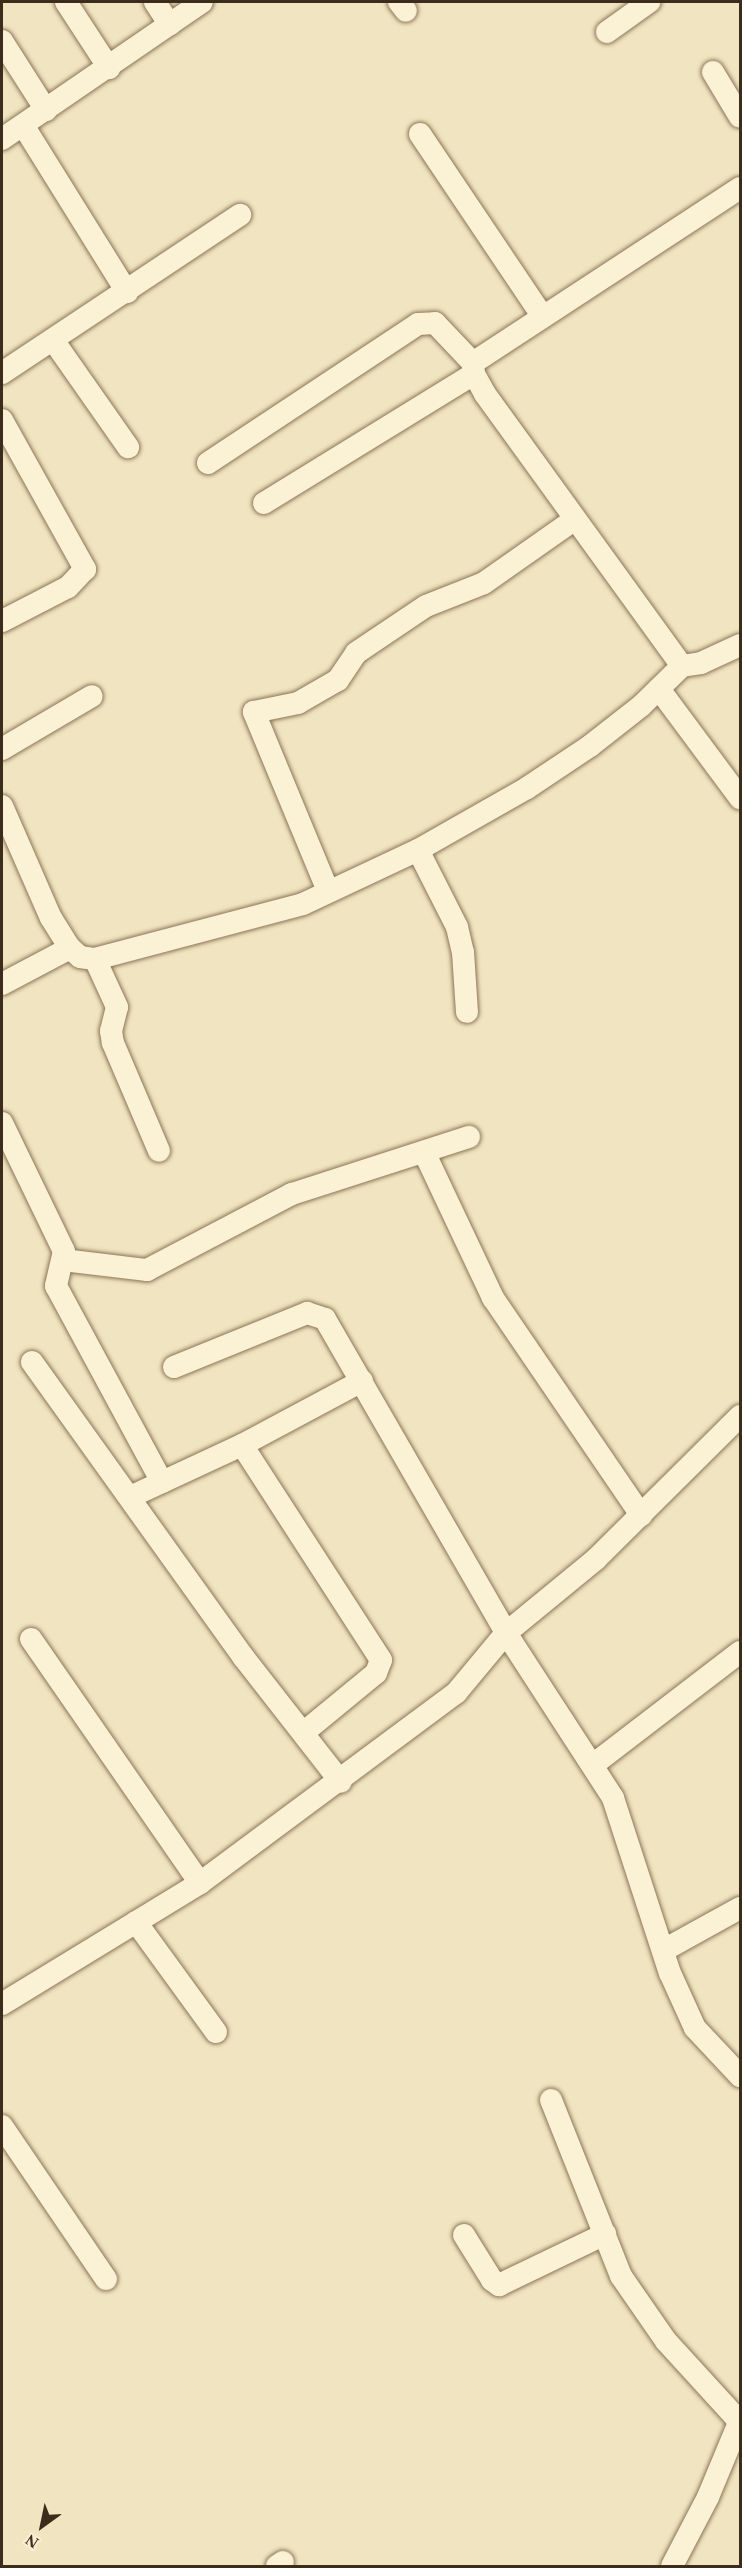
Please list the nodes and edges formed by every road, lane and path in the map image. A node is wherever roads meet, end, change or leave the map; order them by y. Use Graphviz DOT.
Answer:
graph roads {
  1 [pos="66,2"];
  2 [pos="155,2"];
  3 [pos="202,2"];
  4 [pos="649,2"];
  5 [pos="170,25"];
  6 [pos="607,32"];
  7 [pos="2,41"];
  8 [pos="109,68"];
  9 [pos="713,72"];
  10 [pos="46,110"];
  11 [pos="741,117"];
  12 [pos="22,125"];
  13 [pos="420,134"];
  14 [pos="2,139"];
  15 [pos="738,195"];
  16 [pos="240,215"];
  17 [pos="127,292"];
  18 [pos="543,317"];
  19 [pos="52,340"];
  20 [pos="474,369"];
  21 [pos="2,373"];
  22 [pos="2,420"];
  23 [pos="128,447"];
  24 [pos="208,463"];
  25 [pos="264,503"];
  26 [pos="575,519"];
  27 [pos="2,621"];
  28 [pos="741,645"];
  29 [pos="682,666"];
  30 [pos="659,689"];
  31 [pos="92,696"];
  32 [pos="2,749"];
  33 [pos="741,798"];
  34 [pos="2,806"];
  35 [pos="418,850"];
  36 [pos="328,891"];
  37 [pos="70,948"];
  38 [pos="95,959"];
  39 [pos="2,984"];
  40 [pos="467,1012"];
  41 [pos="2,1123"];
  42 [pos="469,1137"];
  43 [pos="159,1151"];
  44 [pos="425,1154"];
  45 [pos="63,1260"];
  46 [pos="32,1362"];
  47 [pos="174,1367"];
  48 [pos="362,1381"];
  49 [pos="741,1416"];
  50 [pos="242,1445"];
  51 [pos="162,1482"];
  52 [pos="130,1497"];
  53 [pos="641,1515"];
  54 [pos="506,1632"];
  55 [pos="31,1639"];
  56 [pos="741,1652"];
  57 [pos="303,1733"];
  58 [pos="594,1764"];
  59 [pos="341,1782"];
  60 [pos="200,1883"];
  61 [pos="741,1908"];
  62 [pos="136,1922"];
  63 [pos="664,1950"];
  64 [pos="2,2004"];
  65 [pos="216,2032"];
  66 [pos="741,2076"];
  67 [pos="551,2100"];
  68 [pos="2,2126"];
  69 [pos="605,2234"];
  70 [pos="464,2235"];
  71 [pos="106,2279"];
  72 [pos="740,2421"];
  73 [pos="672,2566"];
  1 -- 8 [label="street"];
  2 -- 5 [label="street"];
  3 -- 5 [label="street"];
  4 -- 6 [label="street"];
  5 -- 8 [label="street"];
  7 -- 10 [label="street"];
  8 -- 10 [label="street"];
  9 -- 11 [label="street"];
  10 -- 12 [label="street"];
  12 -- 14 [label="street"];
  12 -- 17 [label="street"];
  13 -- 18 [label="street"];
  15 -- 18 [label="street"];
  16 -- 17 [label="street"];
  17 -- 19 [label="street"];
  18 -- 20 [label="street"];
  19 -- 21 [label="street"];
  19 -- 23 [label="street"];
  20 -- 24 [label="street"];
  20 -- 25 [label="street"];
  20 -- 26 [label="street"];
  22 -- 27 [label="street"];
  26 -- 29 [label="street"];
  26 -- 36 [label="street"];
  28 -- 29 [label="street"];
  29 -- 30 [label="street"];
  30 -- 33 [label="street"];
  30 -- 35 [label="street"];
  31 -- 32 [label="street"];
  34 -- 37 [label="street"];
  35 -- 36 [label="street"];
  35 -- 40 [label="street"];
  36 -- 38 [label="street"];
  37 -- 38 [label="street"];
  37 -- 39 [label="street"];
  38 -- 43 [label="street"];
  41 -- 45 [label="street"];
  42 -- 44 [label="street"];
  44 -- 45 [label="street"];
  44 -- 53 [label="street"];
  45 -- 51 [label="street"];
  46 -- 52 [label="street"];
  47 -- 48 [label="street"];
  48 -- 50 [label="street"];
  48 -- 54 [label="street"];
  49 -- 53 [label="street"];
  50 -- 51 [label="street"];
  50 -- 57 [label="street"];
  51 -- 52 [label="street"];
  52 -- 57 [label="street"];
  53 -- 54 [label="street"];
  54 -- 58 [label="street"];
  54 -- 59 [label="street"];
  55 -- 60 [label="street"];
  56 -- 58 [label="street"];
  57 -- 59 [label="street"];
  58 -- 63 [label="street"];
  59 -- 60 [label="street"];
  60 -- 62 [label="street"];
  61 -- 63 [label="street"];
  62 -- 64 [label="street"];
  62 -- 65 [label="street"];
  63 -- 66 [label="street"];
  67 -- 69 [label="street"];
  68 -- 71 [label="street"];
  69 -- 70 [label="street"];
  69 -- 72 [label="street"];
  72 -- 73 [label="street"];
}
